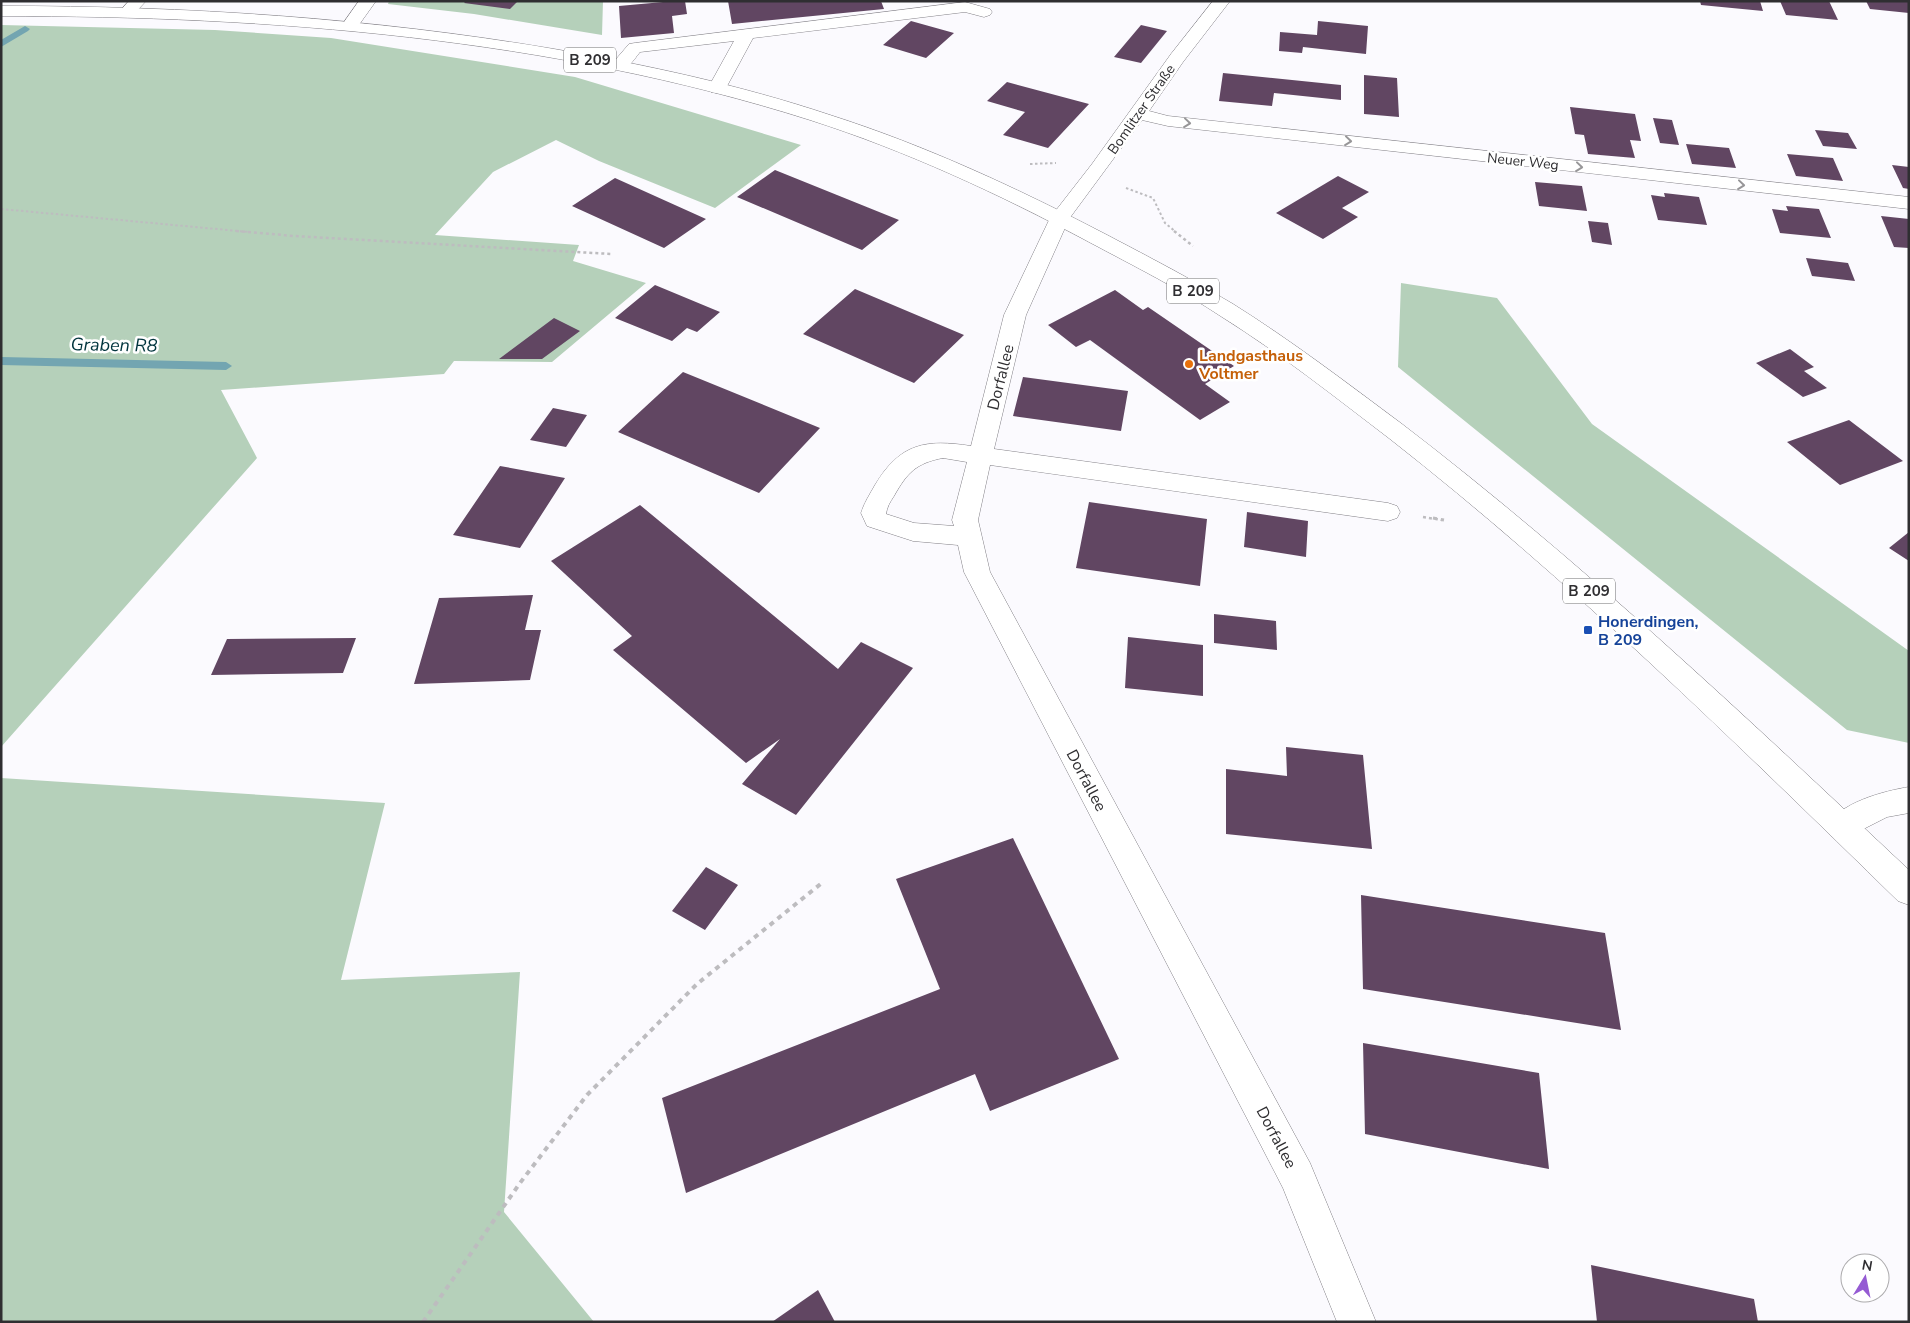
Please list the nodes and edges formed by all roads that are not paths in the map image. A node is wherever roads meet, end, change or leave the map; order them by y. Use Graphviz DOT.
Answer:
graph roads {
  1 [pos="368,1"];
  2 [pos="1222,1"];
  3 [pos="133,7"];
  4 [pos="1,11"];
  5 [pos="984,12"];
  6 [pos="350,25"];
  7 [pos="746,35"];
  8 [pos="620,65"];
  9 [pos="717,88"];
  10 [pos="1139,114"];
  11 [pos="1909,203"];
  12 [pos="1060,218"];
  13 [pos="981,456"];
  14 [pos="1388,512"];
  15 [pos="969,537"];
  16 [pos="1909,800"];
  17 [pos="1842,827"];
  18 [pos="1909,891"];
  19 [pos="1357,1322"];
  1 -- 6 [label="street"];
  2 -- 10 [label="street, Bomlitzer Straße"];
  3 -- 4 [label="street, B 209"];
  3 -- 6 [label="street, B 209"];
  5 -- 7 [label="street"];
  6 -- 8 [label="street, B 209"];
  7 -- 8 [label="street"];
  7 -- 9 [label="street"];
  8 -- 9 [label="street, B 209"];
  9 -- 12 [label="street, B 209"];
  10 -- 11 [label="street, Neuer Weg, one-way"];
  10 -- 12 [label="street, Bomlitzer Straße"];
  12 -- 13 [label="street, Dorfallee"];
  12 -- 17 [label="street, B 209"];
  13 -- 14 [label="street"];
  13 -- 15 [label="street, Dorfallee"];
  13 -- 15 [label="street"];
  15 -- 19 [label="street, Dorfallee"];
  16 -- 17 [label="street"];
  17 -- 18 [label="street, B 209"];
}
